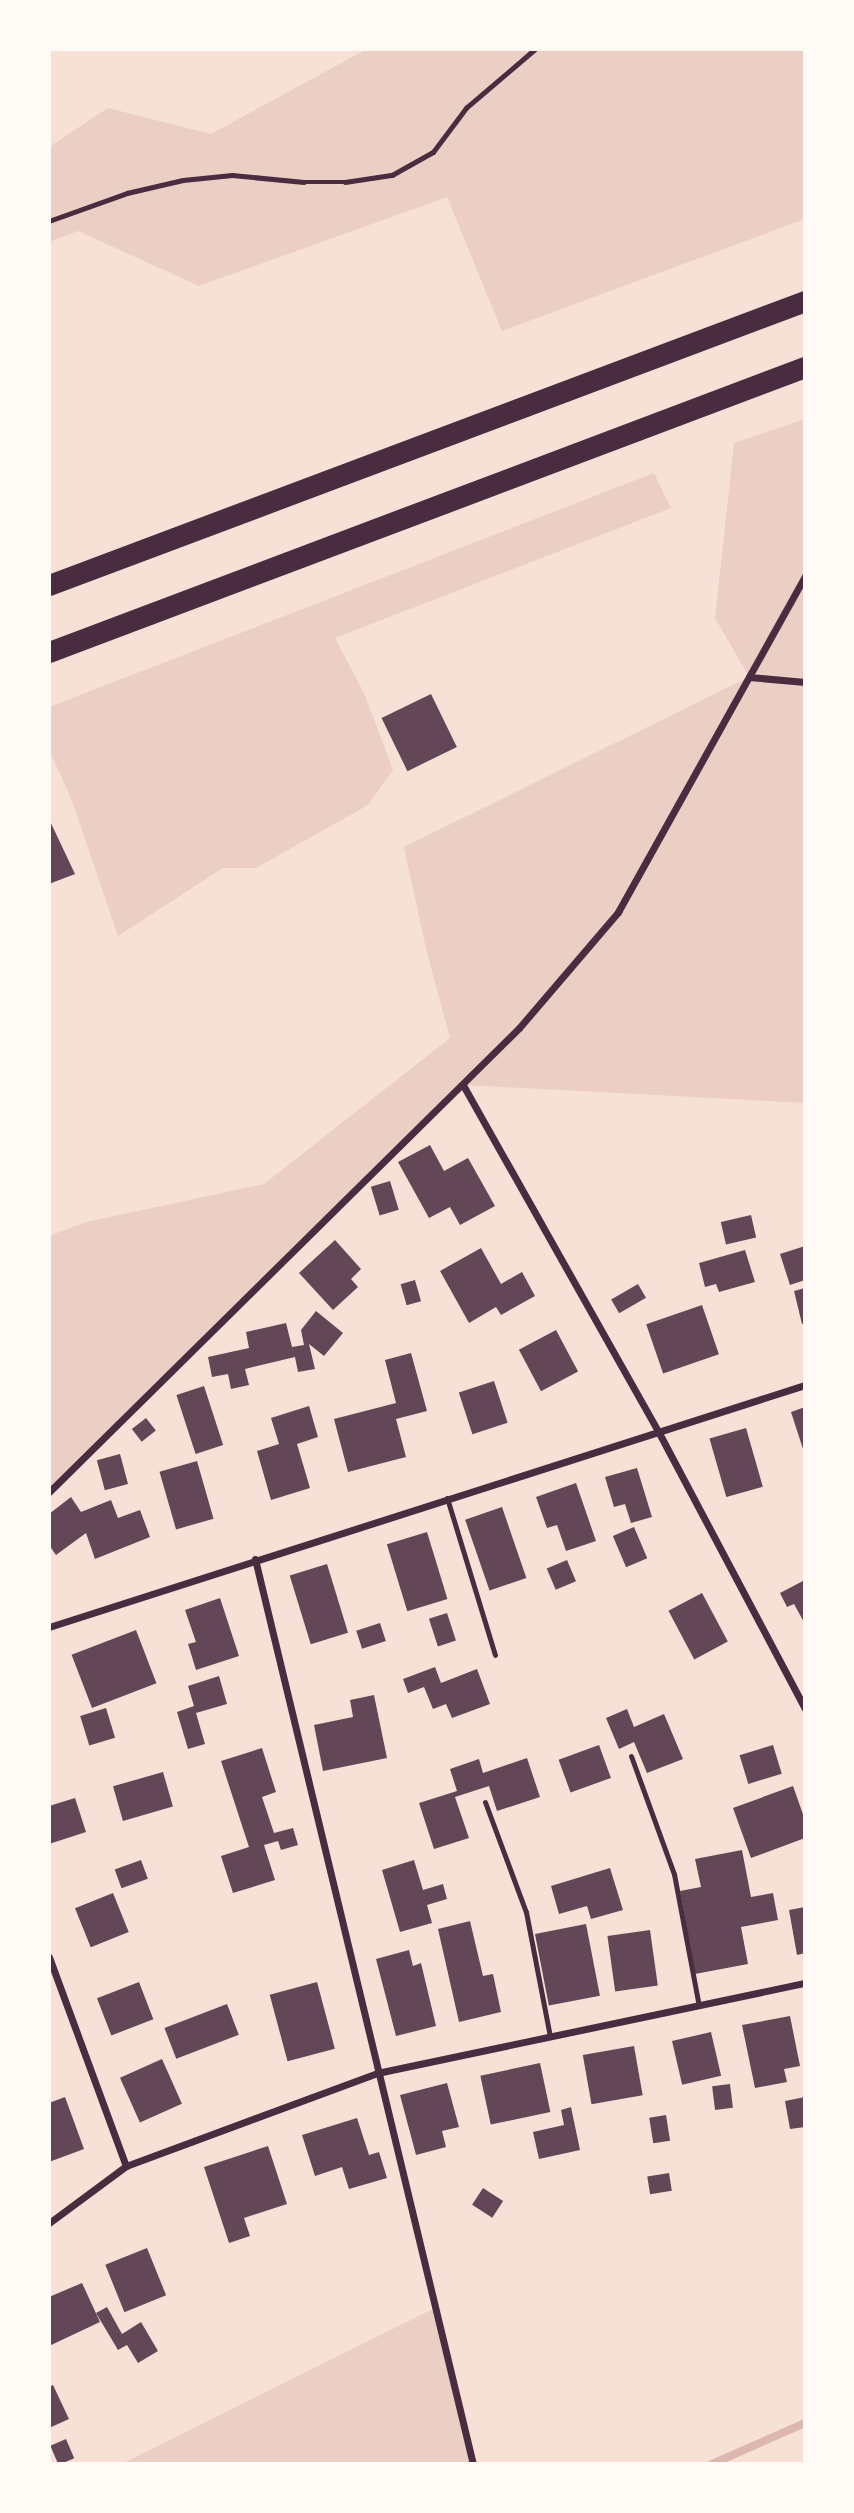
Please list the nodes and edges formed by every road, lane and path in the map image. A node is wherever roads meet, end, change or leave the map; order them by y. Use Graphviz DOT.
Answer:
graph roads {
  1 [pos="535,49"];
  2 [pos="49,221"];
  3 [pos="805,301"];
  4 [pos="805,367"];
  5 [pos="805,576"];
  6 [pos="49,585"];
  7 [pos="49,652"];
  8 [pos="749,677"];
  9 [pos="805,682"];
  10 [pos="463,1085"];
  11 [pos="805,1385"];
  12 [pos="658,1432"];
  13 [pos="49,1492"];
  14 [pos="447,1498"];
  15 [pos="255,1559"];
  16 [pos="49,1627"];
  17 [pos="495,1655"];
  18 [pos="805,1709"];
  19 [pos="631,1756"];
  20 [pos="485,1802"];
  21 [pos="49,1957"];
  22 [pos="805,1983"];
  23 [pos="699,2006"];
  24 [pos="550,2037"];
  25 [pos="377,2073"];
  26 [pos="126,2166"];
  27 [pos="49,2223"];
  28 [pos="473,2464"];
  1 -- 2 [label="path"];
  3 -- 6 [label="highway"];
  4 -- 7 [label="highway"];
  5 -- 8 [label="street"];
  8 -- 9 [label="street"];
  8 -- 10 [label="street"];
  10 -- 12 [label="street"];
  10 -- 13 [label="street"];
  11 -- 12 [label="street"];
  12 -- 14 [label="street"];
  12 -- 18 [label="street"];
  14 -- 15 [label="street"];
  14 -- 17 [label="lane"];
  15 -- 16 [label="street"];
  15 -- 25 [label="street"];
  19 -- 23 [label="lane"];
  20 -- 24 [label="lane"];
  21 -- 26 [label="street"];
  22 -- 23 [label="street"];
  23 -- 24 [label="street"];
  24 -- 25 [label="street"];
  25 -- 26 [label="street"];
  25 -- 28 [label="street"];
  26 -- 27 [label="street"];
}
